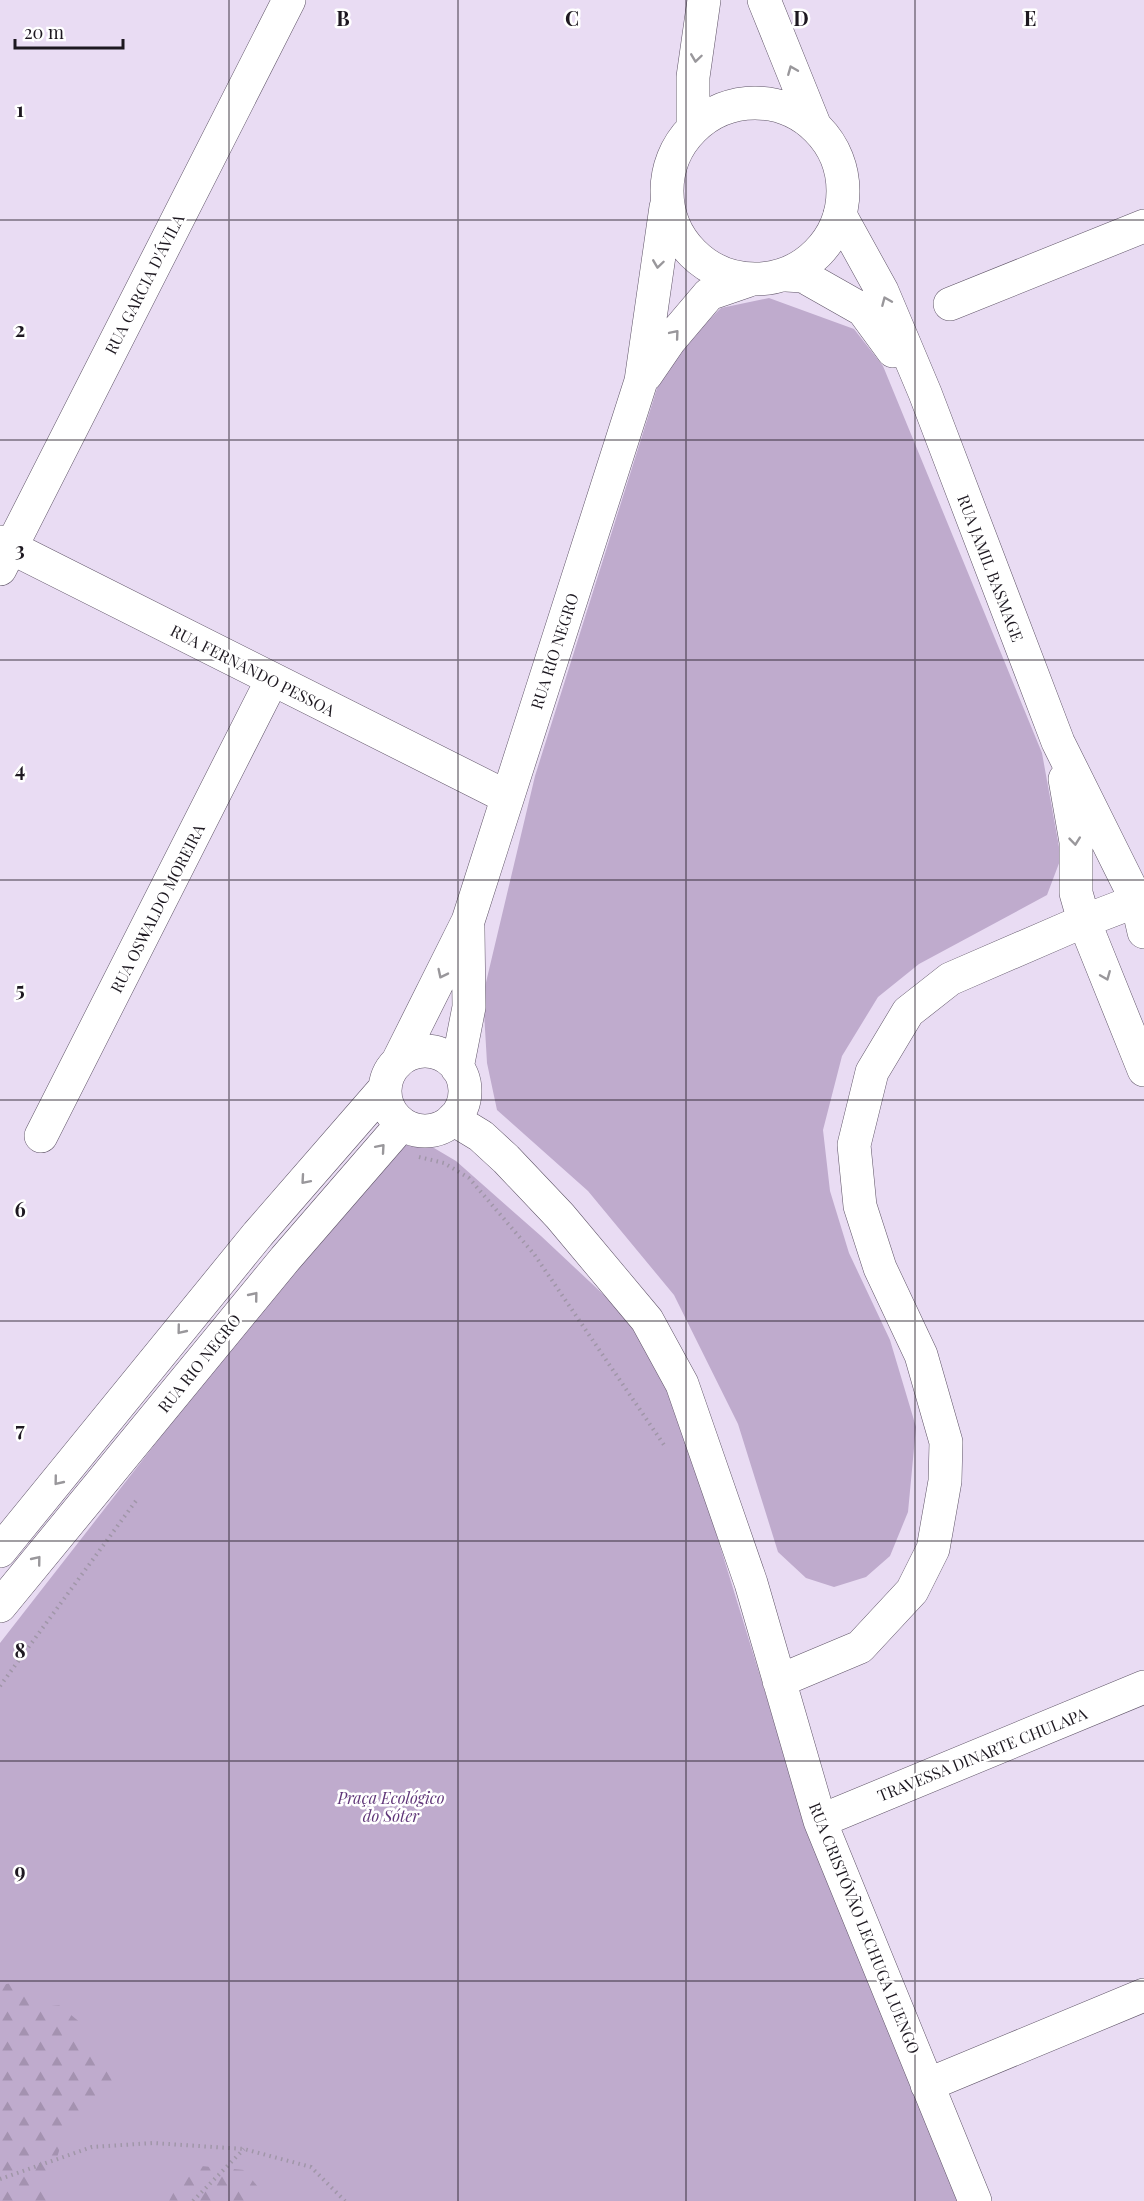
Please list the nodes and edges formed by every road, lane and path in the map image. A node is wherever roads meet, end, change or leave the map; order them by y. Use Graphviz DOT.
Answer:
graph roads {
  1 [pos="289,0"];
  2 [pos="704,0"];
  3 [pos="764,0"];
  4 [pos="814,124"];
  5 [pos="693,125"];
  6 [pos="666,207"];
  7 [pos="840,215"];
  8 [pos="1144,226"];
  9 [pos="786,275"];
  10 [pos="747,281"];
  11 [pos="950,304"];
  12 [pos="642,381"];
  13 [pos="925,393"];
  14 [pos="4,553"];
  15 [pos="272,680"];
  16 [pos="1058,742"];
  17 [pos="507,798"];
  18 [pos="1142,910"];
  19 [pos="468,921"];
  20 [pos="1084,921"];
  21 [pos="457,1068"];
  22 [pos="1144,1070"];
  23 [pos="391,1076"];
  24 [pos="453,1119"];
  25 [pos="402,1124"];
  26 [pos="41,1136"];
  27 [pos="417,1157"];
  28 [pos="669,1452"];
  29 [pos="140,1495"];
  30 [pos="0,1551"];
  31 [pos="0,1606"];
  32 [pos="779,1681"];
  33 [pos="0,1686"];
  34 [pos="1144,1687"];
  35 [pos="820,1821"];
  36 [pos="1144,1995"];
  37 [pos="927,2085"];
  38 [pos="244,2149"];
  39 [pos="0,2178"];
  40 [pos="193,2201"];
  41 [pos="345,2201"];
  42 [pos="975,2201"];
  1 -- 14 [label="street, RUA GARCIA D'ÁVILA"];
  2 -- 5 [label="street, one-way"];
  4 -- 3 [label="street, one-way"];
  4 -- 5 [label="street"];
  4 -- 7 [label="street"];
  5 -- 6 [label="street"];
  6 -- 10 [label="street"];
  6 -- 12 [label="street, RUA RIO NEGRO, one-way"];
  7 -- 9 [label="street"];
  13 -- 7 [label="street, RUA JAMIL BASMAGE, one-way"];
  8 -- 11 [label="street"];
  9 -- 10 [label="street"];
  9 -- 13 [label="street, RUA JAMIL BASMAGE"];
  12 -- 10 [label="street, RUA RIO NEGRO, one-way"];
  12 -- 17 [label="street, RUA RIO NEGRO"];
  13 -- 16 [label="street, RUA JAMIL BASMAGE"];
  14 -- 15 [label="street, RUA FERNANDO PESSOA"];
  15 -- 17 [label="street, RUA FERNANDO PESSOA"];
  15 -- 26 [label="street, RUA OSWALDO MOREIRA"];
  16 -- 18 [label="street, RUA JAMIL BASMAGE"];
  16 -- 20 [label="street, RUA JAMIL BASMAGE, one-way"];
  17 -- 19 [label="street, RUA RIO NEGRO"];
  18 -- 20 [label="street"];
  19 -- 21 [label="street, RUA RIO NEGRO"];
  19 -- 23 [label="street, RUA RIO NEGRO, one-way"];
  20 -- 22 [label="street, RUA JAMIL BASMAGE, one-way"];
  20 -- 32 [label="street"];
  21 -- 23 [label="street"];
  21 -- 24 [label="street"];
  23 -- 25 [label="street"];
  23 -- 30 [label="street, RUA RIO NEGRO, one-way"];
  24 -- 25 [label="street"];
  24 -- 32 [label="street, RUA CRISTÓVÃO LECHUGA LUENGO"];
  31 -- 25 [label="street, RUA RIO NEGRO, one-way"];
  27 -- 28 [label="path"];
  29 -- 33 [label="path"];
  32 -- 35 [label="street, RUA CRISTÓVÃO LECHUGA LUENGO"];
  34 -- 35 [label="street, TRAVESSA DINARTE CHULAPA"];
  35 -- 37 [label="street, RUA CRISTÓVÃO LECHUGA LUENGO"];
  36 -- 37 [label="street"];
  37 -- 42 [label="street, RUA CRISTÓVÃO LECHUGA LUENGO"];
  38 -- 39 [label="path"];
  38 -- 40 [label="path"];
  38 -- 41 [label="path"];
}
